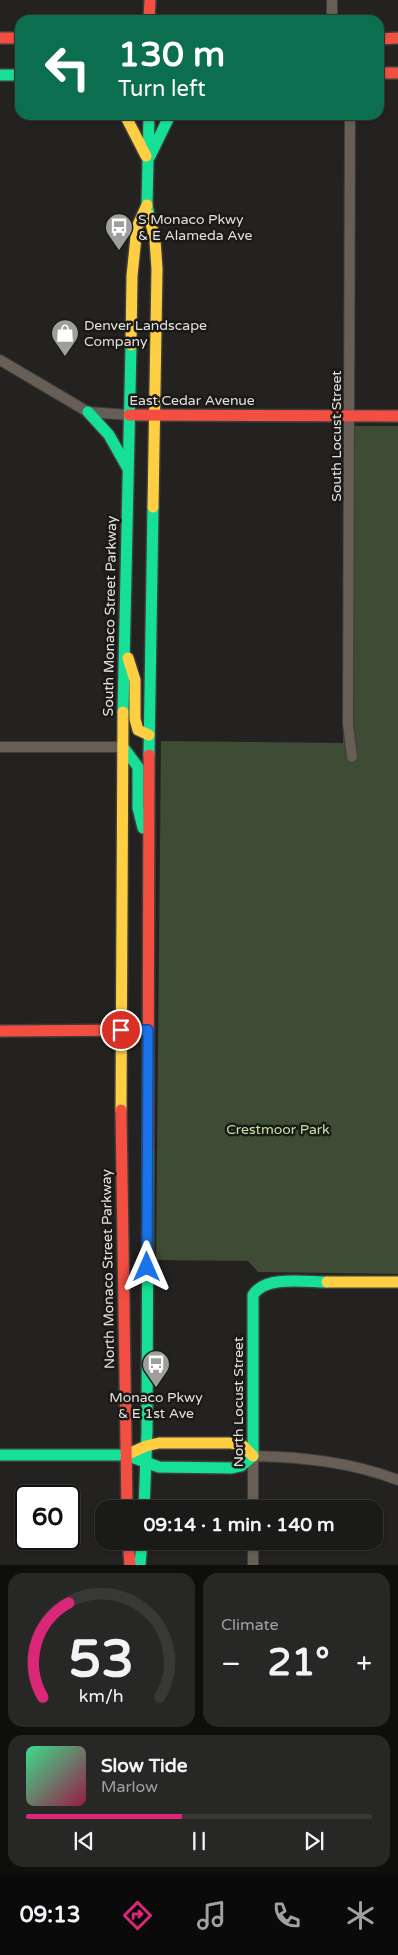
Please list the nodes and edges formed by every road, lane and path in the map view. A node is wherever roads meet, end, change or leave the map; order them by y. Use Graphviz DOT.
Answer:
graph roads {
  1 [pos="150,0"];
  2 [pos="332,0"];
  3 [pos="149,15"];
  4 [pos="332,15"];
  5 [pos="0,38"];
  6 [pos="15,38"];
  7 [pos="384,38"];
  8 [pos="398,38"];
  9 [pos="384,73"];
  10 [pos="398,73"];
  11 [pos="0,75"];
  12 [pos="15,75"];
  13 [pos="128,120"];
  14 [pos="148,120"];
  15 [pos="168,120"];
  16 [pos="350,120"];
  17 [pos="148,159"];
  18 [pos="147,205"];
  19 [pos="0,360"];
  20 [pos="88,412"];
  21 [pos="129,415"];
  22 [pos="155,415"];
  23 [pos="349,416"];
  24 [pos="398,416"];
  25 [pos="128,470"];
  26 [pos="124,648"];
  27 [pos="149,735"];
  28 [pos="0,747"];
  29 [pos="123,747"];
  30 [pos="352,757"];
  31 [pos="148,846"];
  32 [pos="121,1030"];
  33 [pos="148,1030"];
  34 [pos="0,1031"];
  35 [pos="398,1282"];
  36 [pos="146,1446"];
  37 [pos="0,1454"];
  38 [pos="126,1455"];
  39 [pos="253,1456"];
  40 [pos="146,1464"];
  41 [pos="398,1480"];
  42 [pos="128,1500"];
  43 [pos="144,1500"];
  44 [pos="253,1500"];
  45 [pos="129,1550"];
  46 [pos="141,1550"];
  47 [pos="253,1550"];
  48 [pos="130,1565"];
  49 [pos="140,1565"];
  50 [pos="253,1565"];
  1 -- 3 [label="main road"];
  2 -- 4 [label="street"];
  5 -- 6 [label="main road"];
  7 -- 8 [label="main road"];
  9 -- 10 [label="main road"];
  11 -- 12 [label="main road"];
  13 -- 17 [label="main road"];
  14 -- 17 [label="main road, South Monaco Street Parkway"];
  15 -- 17 [label="main road"];
  16 -- 23 [label="street, South Locust Street"];
  17 -- 18 [label="main road, South Monaco Street Parkway"];
  18 -- 21 [label="main road, South Monaco Street Parkway"];
  18 -- 22 [label="main road, South Monaco Street Parkway"];
  19 -- 20 [label="street, East Cedar Avenue"];
  20 -- 21 [label="street, East Cedar Avenue"];
  20 -- 25 [label="main road"];
  21 -- 22 [label="main road, East Cedar Avenue"];
  21 -- 25 [label="main road, South Monaco Street Parkway"];
  22 -- 23 [label="main road, East Cedar Avenue"];
  22 -- 27 [label="main road, South Monaco Street Parkway"];
  23 -- 24 [label="main road, East Cedar Avenue"];
  23 -- 30 [label="street, South Locust Street"];
  25 -- 26 [label="main road, South Monaco Street Parkway"];
  26 -- 27 [label="main road"];
  26 -- 29 [label="main road, South Monaco Street Parkway"];
  27 -- 31 [label="main road, South Monaco Street Parkway"];
  28 -- 29 [label="street"];
  29 -- 31 [label="main road"];
  29 -- 32 [label="main road, South Monaco Street Parkway"];
  31 -- 33 [label="main road, South Monaco Street Parkway"];
  32 -- 33 [label="main road"];
  32 -- 34 [label="main road"];
  32 -- 38 [label="main road, North Monaco Street Parkway"];
  33 -- 36 [label="main road"];
  35 -- 39 [label="main road, North Locust Street"];
  36 -- 38 [label="main road"];
  36 -- 39 [label="main road"];
  36 -- 40 [label="main road"];
  37 -- 38 [label="main road"];
  38 -- 40 [label="main road"];
  38 -- 42 [label="main road, North Monaco Street Parkway"];
  39 -- 40 [label="main road"];
  39 -- 41 [label="street"];
  39 -- 44 [label="street, North Locust Street"];
  40 -- 43 [label="main road"];
  45 -- 48 [label="main road"];
  46 -- 49 [label="main road"];
  47 -- 50 [label="street"];
}
